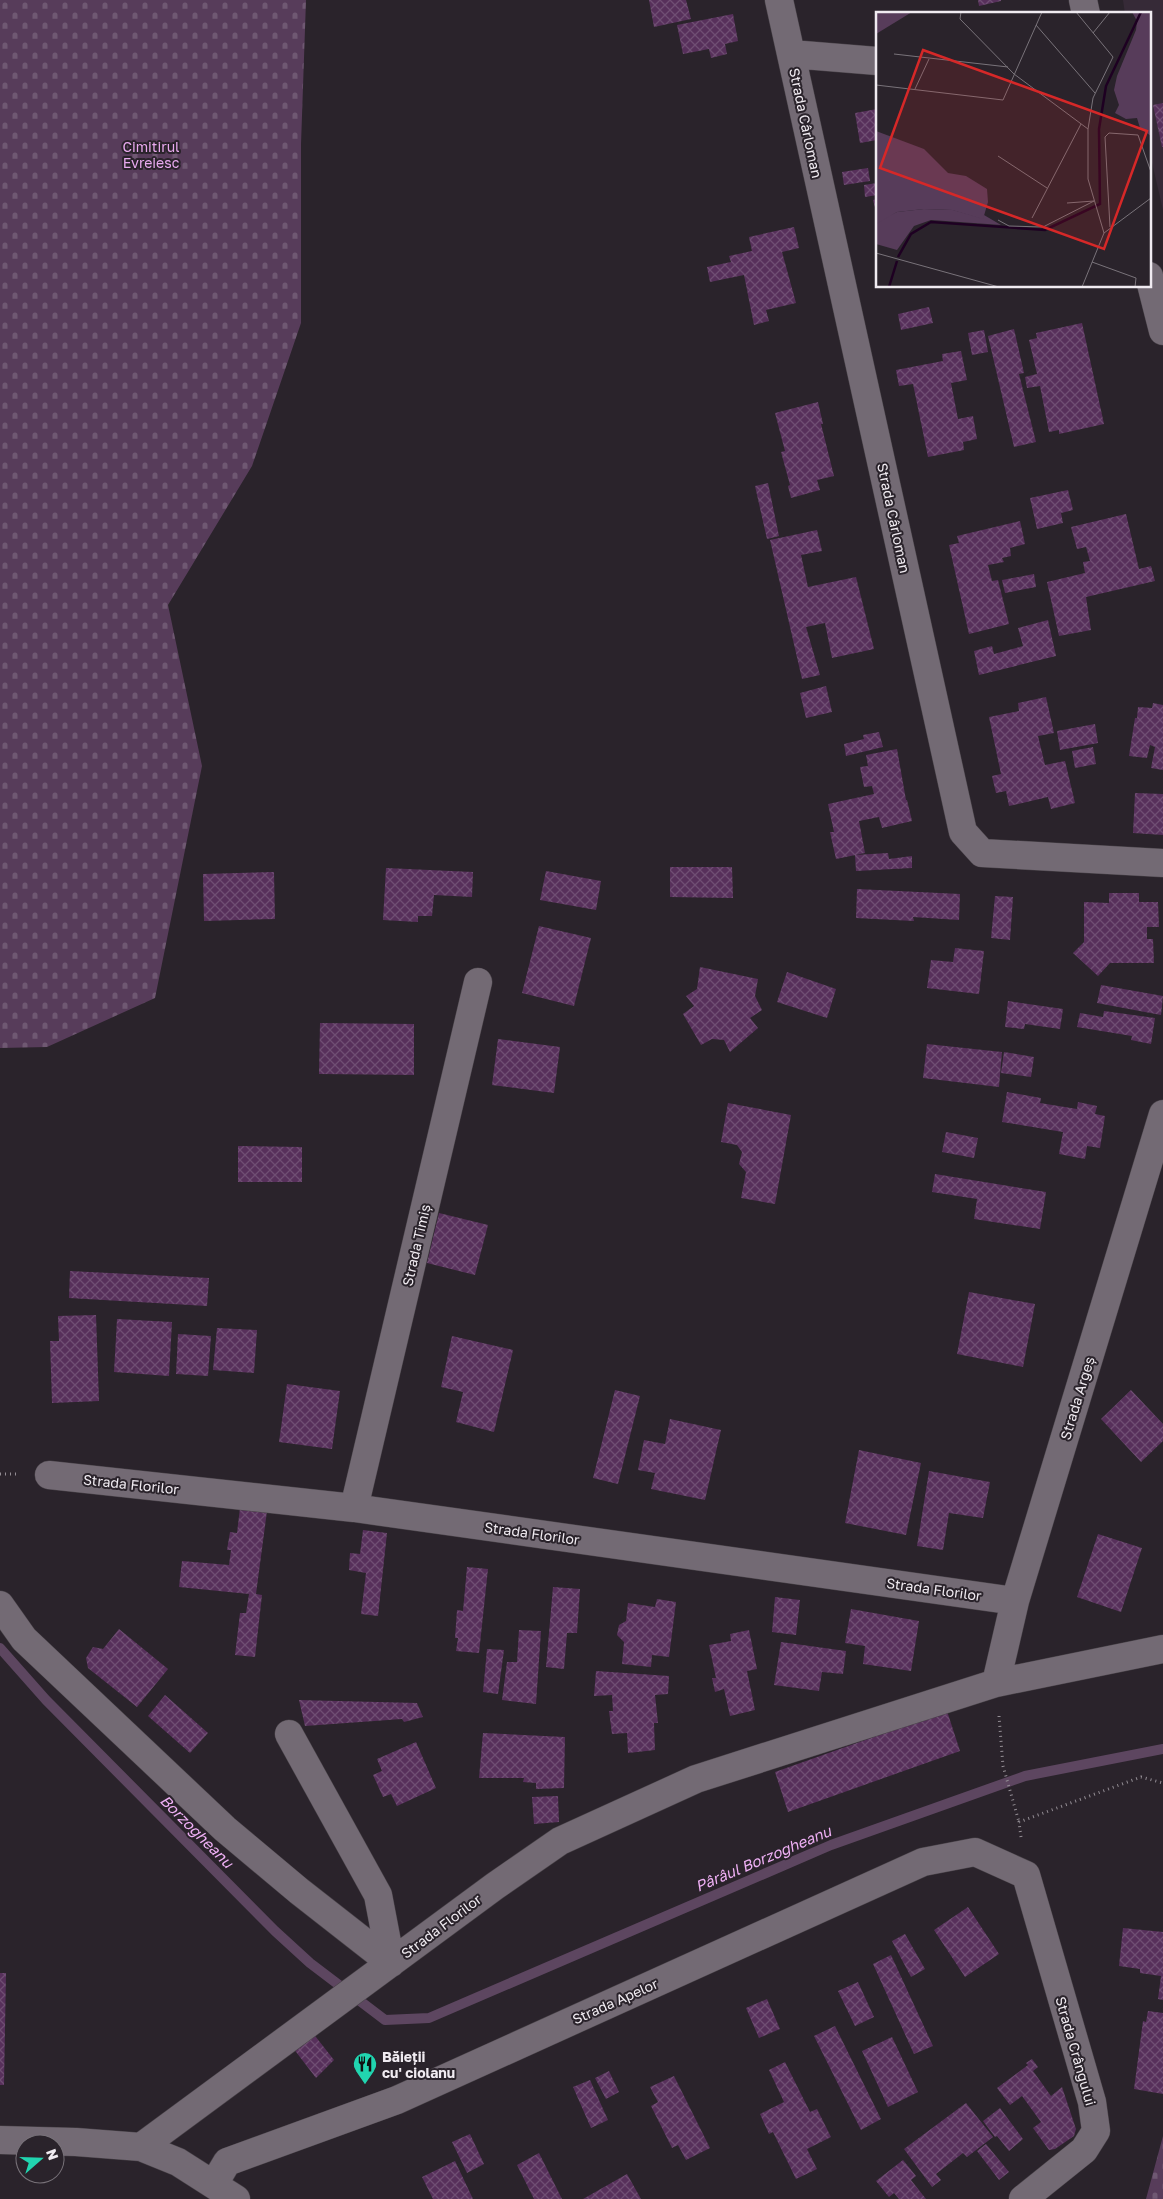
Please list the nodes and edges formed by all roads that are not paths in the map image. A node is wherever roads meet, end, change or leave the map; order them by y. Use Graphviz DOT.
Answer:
graph roads {
  1 [pos="778,0"];
  2 [pos="791,54"];
  3 [pos="876,61"];
  4 [pos="1150,280"];
  5 [pos="1163,331"];
  6 [pos="1163,863"];
  7 [pos="478,982"];
  8 [pos="1163,1114"];
  9 [pos="49,1475"];
  10 [pos="354,1508"];
  11 [pos="1015,1601"];
  12 [pos="0,1606"];
  13 [pos="1163,1649"];
  14 [pos="996,1683"];
  15 [pos="290,1734"];
  16 [pos="1026,1875"];
  17 [pos="383,1969"];
  18 [pos="0,2140"];
  19 [pos="141,2147"];
  20 [pos="214,2184"];
  21 [pos="236,2199"];
  22 [pos="1023,2199"];
  1 -- 2 [label="street, Strada Cârloman"];
  2 -- 3 [label="street"];
  2 -- 6 [label="street, Strada Cârloman"];
  4 -- 5 [label="street"];
  7 -- 10 [label="street, Strada Timiș"];
  8 -- 11 [label="street, Strada Argeș"];
  9 -- 10 [label="street, Strada Florilor"];
  10 -- 11 [label="street, Strada Florilor"];
  11 -- 14 [label="street, Strada Argeș"];
  12 -- 17 [label="street, Strada Florilor"];
  13 -- 14 [label="street, Strada Florilor"];
  14 -- 17 [label="street, Strada Florilor"];
  15 -- 17 [label="street, Strada Florilor"];
  16 -- 20 [label="street, Strada Apelor"];
  16 -- 22 [label="street, Strada Crângului"];
  17 -- 19 [label="street, Strada Florilor"];
  18 -- 19 [label="street"];
  19 -- 20 [label="street"];
  20 -- 21 [label="street"];
}
